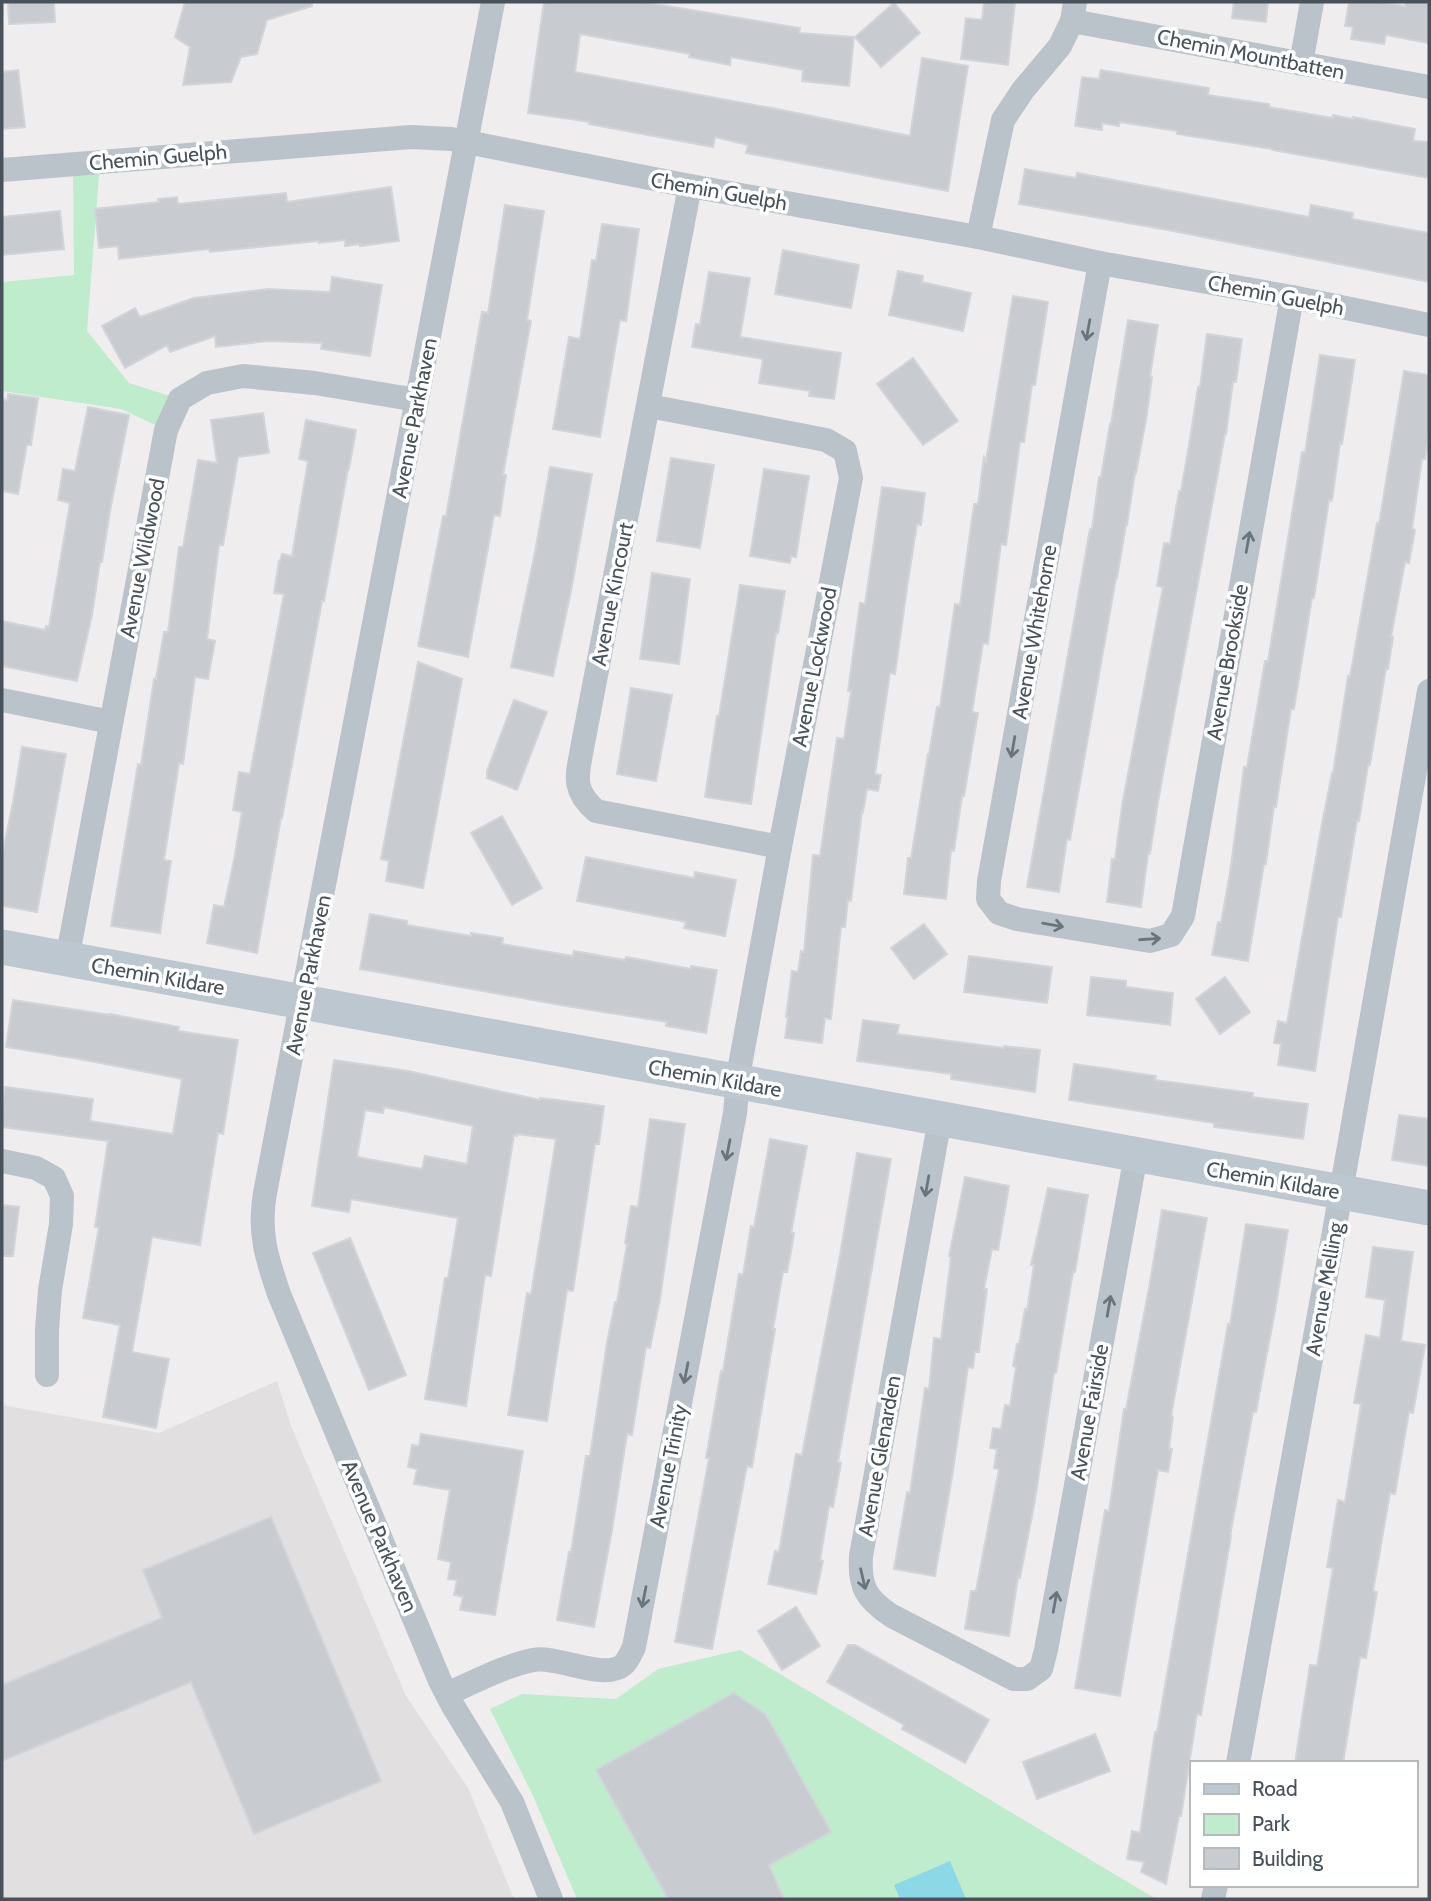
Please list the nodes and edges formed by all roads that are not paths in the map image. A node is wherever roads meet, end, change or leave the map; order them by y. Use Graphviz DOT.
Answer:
graph roads {
  1 [pos="493,2"];
  2 [pos="1312,2"];
  3 [pos="1074,11"];
  4 [pos="1301,64"];
  5 [pos="1429,87"];
  6 [pos="466,142"];
  7 [pos="2,170"];
  8 [pos="690,186"];
  9 [pos="978,237"];
  10 [pos="1100,263"];
  11 [pos="1292,297"];
  12 [pos="1429,325"];
  13 [pos="417,400"];
  14 [pos="649,406"];
  15 [pos="1429,691"];
  16 [pos="2,701"];
  17 [pos="111,722"];
  18 [pos="780,847"];
  19 [pos="1083,931"];
  20 [pos="2,947"];
  21 [pos="67,960"];
  22 [pos="302,1003"];
  23 [pos="738,1082"];
  24 [pos="940,1119"];
  25 [pos="1136,1155"];
  26 [pos="2,1161"];
  27 [pos="1341,1192"];
  28 [pos="1429,1208"];
  29 [pos="47,1375"];
  30 [pos="1041,1669"];
  31 [pos="447,1694"];
  32 [pos="1238,1761"];
  33 [pos="551,1899"];
  1 -- 6 [label="street, Avenue Parkhaven"];
  2 -- 4 [label="street"];
  3 -- 4 [label="street, Chemin Mountbatten"];
  3 -- 9 [label="street"];
  4 -- 5 [label="street, Chemin Mountbatten"];
  6 -- 7 [label="street, Chemin Guelph"];
  6 -- 8 [label="street, Chemin Guelph"];
  6 -- 13 [label="street, Avenue Parkhaven"];
  8 -- 9 [label="street, Chemin Guelph"];
  8 -- 14 [label="street, Avenue Kincourt"];
  9 -- 10 [label="street, Chemin Guelph"];
  10 -- 11 [label="street, Chemin Guelph"];
  10 -- 19 [label="street, Avenue Whitehorne, one-way"];
  11 -- 12 [label="street, Chemin Guelph"];
  19 -- 11 [label="street, Avenue Brookside, one-way"];
  13 -- 17 [label="street, Avenue Wildwood"];
  13 -- 22 [label="street, Avenue Parkhaven"];
  14 -- 18 [label="street, Avenue Lockwood"];
  14 -- 18 [label="street, Avenue Kincourt"];
  15 -- 27 [label="street, Avenue Melling"];
  16 -- 17 [label="street"];
  17 -- 21 [label="street, Avenue Wildwood"];
  18 -- 23 [label="street, Avenue Lockwood"];
  20 -- 21 [label="street, Chemin Kildare"];
  21 -- 22 [label="street, Chemin Kildare"];
  22 -- 23 [label="street, Chemin Kildare"];
  22 -- 31 [label="street, Avenue Parkhaven"];
  23 -- 24 [label="street, Chemin Kildare"];
  23 -- 31 [label="street, Avenue Trinity, one-way"];
  24 -- 25 [label="street, Chemin Kildare"];
  24 -- 30 [label="street, Avenue Glenarden, one-way"];
  25 -- 27 [label="street, Chemin Kildare"];
  30 -- 25 [label="street, Avenue Fairside, one-way"];
  26 -- 29 [label="street"];
  27 -- 28 [label="street, Chemin Kildare"];
  27 -- 32 [label="street, Avenue Melling"];
  31 -- 33 [label="street, Avenue Parkhaven"];
}
